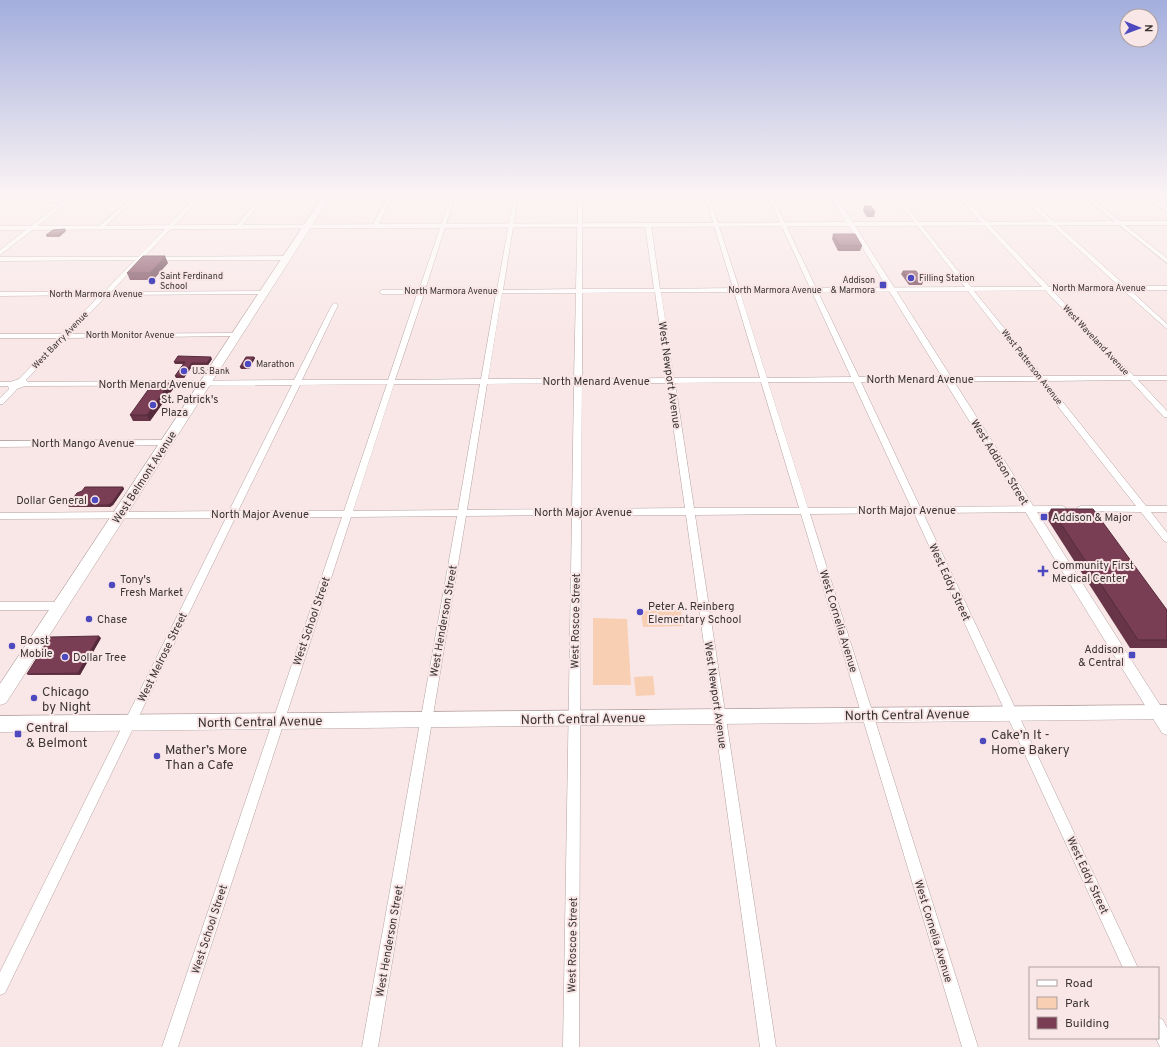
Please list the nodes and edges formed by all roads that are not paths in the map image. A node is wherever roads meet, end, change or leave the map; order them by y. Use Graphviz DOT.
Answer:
graph roads {
  1 [pos="11,245"];
  2 [pos="152,245"];
  3 [pos="295,245"];
  4 [pos="437,245"];
  5 [pos="508,245"];
  6 [pos="579,245"];
  7 [pos="651,245"];
  8 [pos="722,245"];
  9 [pos="793,245"];
  10 [pos="864,245"];
  11 [pos="935,245"];
  12 [pos="1005,245"];
  13 [pos="1076,245"];
  14 [pos="1147,245"];
  15 [pos="0,253"];
  16 [pos="139,258"];
  17 [pos="287,258"];
  18 [pos="0,259"];
  19 [pos="1167,261"];
  20 [pos="1124,288"];
  21 [pos="1167,288"];
  22 [pos="970,289"];
  23 [pos="1047,289"];
  24 [pos="657,290"];
  25 [pos="736,290"];
  26 [pos="814,290"];
  27 [pos="891,290"];
  28 [pos="500,291"];
  29 [pos="579,291"];
  30 [pos="382,292"];
  31 [pos="421,292"];
  32 [pos="264,293"];
  33 [pos="0,294"];
  34 [pos="105,294"];
  35 [pos="335,305"];
  36 [pos="1167,327"];
  37 [pos="64,335"];
  38 [pos="236,335"];
  39 [pos="0,336"];
  40 [pos="1132,378"];
  41 [pos="1167,378"];
  42 [pos="948,379"];
  43 [pos="1041,379"];
  44 [pos="764,380"];
  45 [pos="856,380"];
  46 [pos="578,381"];
  47 [pos="671,381"];
  48 [pos="23,382"];
  49 [pos="391,382"];
  50 [pos="484,382"];
  51 [pos="297,383"];
  52 [pos="0,384"];
  53 [pos="205,384"];
  54 [pos="13,386"];
  55 [pos="0,402"];
  56 [pos="1167,415"];
  57 [pos="166,443"];
  58 [pos="0,444"];
  59 [pos="1167,508"];
  60 [pos="1030,509"];
  61 [pos="1143,509"];
  62 [pos="916,510"];
  63 [pos="805,511"];
  64 [pos="576,512"];
  65 [pos="689,512"];
  66 [pos="462,513"];
  67 [pos="232,514"];
  68 [pos="347,514"];
  69 [pos="119,515"];
  70 [pos="0,516"];
  71 [pos="1167,539"];
  72 [pos="0,606"];
  73 [pos="60,606"];
  74 [pos="0,698"];
  75 [pos="1162,712"];
  76 [pos="1012,713"];
  77 [pos="868,715"];
  78 [pos="719,716"];
  79 [pos="574,718"];
  80 [pos="426,720"];
  81 [pos="278,721"];
  82 [pos="130,722"];
  83 [pos="0,724"];
  84 [pos="1167,728"];
  85 [pos="1131,967"];
  86 [pos="0,988"];
  87 [pos="1159,1027"];
  88 [pos="1167,1045"];
  89 [pos="170,1047"];
  90 [pos="370,1047"];
  91 [pos="571,1047"];
  92 [pos="768,1047"];
  93 [pos="970,1047"];
  1 -- 15 [label="street"];
  2 -- 16 [label="street, West Barry Avenue"];
  3 -- 17 [label="main road, West Belmont Avenue"];
  4 -- 31 [label="street, West School Street"];
  5 -- 28 [label="street, West Henderson Street"];
  6 -- 29 [label="street, West Roscoe Street"];
  7 -- 24 [label="street, West Newport Avenue"];
  8 -- 25 [label="street, West Cornelia Avenue"];
  9 -- 26 [label="street, West Eddy Street"];
  10 -- 27 [label="street, West Addison Street"];
  11 -- 22 [label="street, West Patterson Avenue"];
  12 -- 23 [label="street, West Waveland Avenue"];
  13 -- 20 [label="street"];
  14 -- 19 [label="street"];
  16 -- 17 [label="street"];
  16 -- 18 [label="street"];
  16 -- 34 [label="street, West Barry Avenue"];
  17 -- 32 [label="main road, West Belmont Avenue"];
  20 -- 21 [label="street, North Marmora Avenue"];
  20 -- 23 [label="street, North Marmora Avenue"];
  20 -- 36 [label="street"];
  22 -- 23 [label="street, North Marmora Avenue"];
  22 -- 27 [label="street, North Marmora Avenue"];
  22 -- 43 [label="street, West Patterson Avenue"];
  23 -- 40 [label="street, West Waveland Avenue"];
  24 -- 25 [label="street, North Marmora Avenue"];
  24 -- 29 [label="street, North Marmora Avenue"];
  24 -- 47 [label="street, West Newport Avenue"];
  25 -- 26 [label="street, North Marmora Avenue"];
  25 -- 44 [label="street, West Cornelia Avenue"];
  26 -- 27 [label="street, North Marmora Avenue"];
  26 -- 45 [label="street, West Eddy Street"];
  27 -- 42 [label="street, West Addison Street"];
  28 -- 29 [label="street, North Marmora Avenue"];
  28 -- 31 [label="street, North Marmora Avenue"];
  28 -- 50 [label="street, West Henderson Street"];
  29 -- 46 [label="street, West Roscoe Street"];
  30 -- 31 [label="street, North Marmora Avenue"];
  31 -- 49 [label="street, West School Street"];
  32 -- 34 [label="street, North Marmora Avenue"];
  32 -- 38 [label="main road, West Belmont Avenue"];
  33 -- 34 [label="street, North Marmora Avenue"];
  34 -- 37 [label="street, West Barry Avenue"];
  35 -- 51 [label="street, West Melrose Street"];
  37 -- 38 [label="street, North Monitor Avenue"];
  37 -- 39 [label="street, North Monitor Avenue"];
  37 -- 48 [label="street, West Barry Avenue"];
  38 -- 53 [label="main road, West Belmont Avenue"];
  40 -- 41 [label="street, North Menard Avenue"];
  40 -- 43 [label="street, North Menard Avenue"];
  40 -- 56 [label="street, West Waveland Avenue"];
  42 -- 43 [label="street, North Menard Avenue"];
  42 -- 45 [label="street, North Menard Avenue"];
  42 -- 60 [label="street, West Addison Street"];
  43 -- 61 [label="street, West Patterson Avenue"];
  44 -- 45 [label="street, North Menard Avenue"];
  44 -- 47 [label="street, North Menard Avenue"];
  44 -- 63 [label="street, West Cornelia Avenue"];
  45 -- 62 [label="street, West Eddy Street"];
  46 -- 47 [label="street, North Menard Avenue"];
  46 -- 50 [label="street, North Menard Avenue"];
  46 -- 64 [label="street, West Roscoe Street"];
  47 -- 65 [label="street, West Newport Avenue"];
  48 -- 53 [label="street, North Menard Avenue"];
  48 -- 54 [label="street"];
  49 -- 50 [label="street, North Menard Avenue"];
  49 -- 51 [label="street, North Menard Avenue"];
  49 -- 68 [label="street, West School Street"];
  50 -- 66 [label="street, West Henderson Street"];
  51 -- 53 [label="street, North Menard Avenue"];
  51 -- 67 [label="street, West Melrose Street"];
  52 -- 54 [label="street"];
  53 -- 57 [label="main road, West Belmont Avenue"];
  54 -- 55 [label="street"];
  57 -- 58 [label="street, North Mango Avenue"];
  57 -- 69 [label="main road, West Belmont Avenue"];
  59 -- 61 [label="street, North Major Avenue"];
  60 -- 61 [label="street, North Major Avenue"];
  60 -- 62 [label="street, North Major Avenue"];
  60 -- 75 [label="street, West Addison Street"];
  61 -- 71 [label="street, West Patterson Avenue"];
  62 -- 63 [label="street, North Major Avenue"];
  62 -- 76 [label="street, West Eddy Street"];
  63 -- 65 [label="street, North Major Avenue"];
  63 -- 77 [label="street, West Cornelia Avenue"];
  64 -- 65 [label="street, North Major Avenue"];
  64 -- 66 [label="street, North Major Avenue"];
  64 -- 79 [label="street, West Roscoe Street"];
  65 -- 78 [label="street, West Newport Avenue"];
  66 -- 68 [label="street, North Major Avenue"];
  66 -- 80 [label="street, West Henderson Street"];
  67 -- 68 [label="street, North Major Avenue"];
  67 -- 69 [label="street, North Major Avenue"];
  67 -- 82 [label="street, West Melrose Street"];
  68 -- 81 [label="street, West School Street"];
  69 -- 70 [label="street, North Major Avenue"];
  69 -- 73 [label="main road, West Belmont Avenue"];
  72 -- 73 [label="street"];
  73 -- 74 [label="main road, West Belmont Avenue"];
  75 -- 76 [label="main road, North Central Avenue"];
  75 -- 84 [label="street, West Addison Street"];
  76 -- 77 [label="main road, North Central Avenue"];
  76 -- 85 [label="street, West Eddy Street"];
  77 -- 78 [label="main road, North Central Avenue"];
  77 -- 93 [label="street, West Cornelia Avenue"];
  78 -- 79 [label="main road, North Central Avenue"];
  78 -- 92 [label="street, West Newport Avenue"];
  79 -- 80 [label="main road, North Central Avenue"];
  79 -- 91 [label="street, West Roscoe Street"];
  80 -- 81 [label="main road, North Central Avenue"];
  80 -- 90 [label="street, West Henderson Street"];
  81 -- 82 [label="main road, North Central Avenue"];
  81 -- 89 [label="street, West School Street"];
  82 -- 83 [label="main road, North Central Avenue"];
  82 -- 86 [label="street, West Melrose Street"];
  87 -- 88 [label="street"];
}
